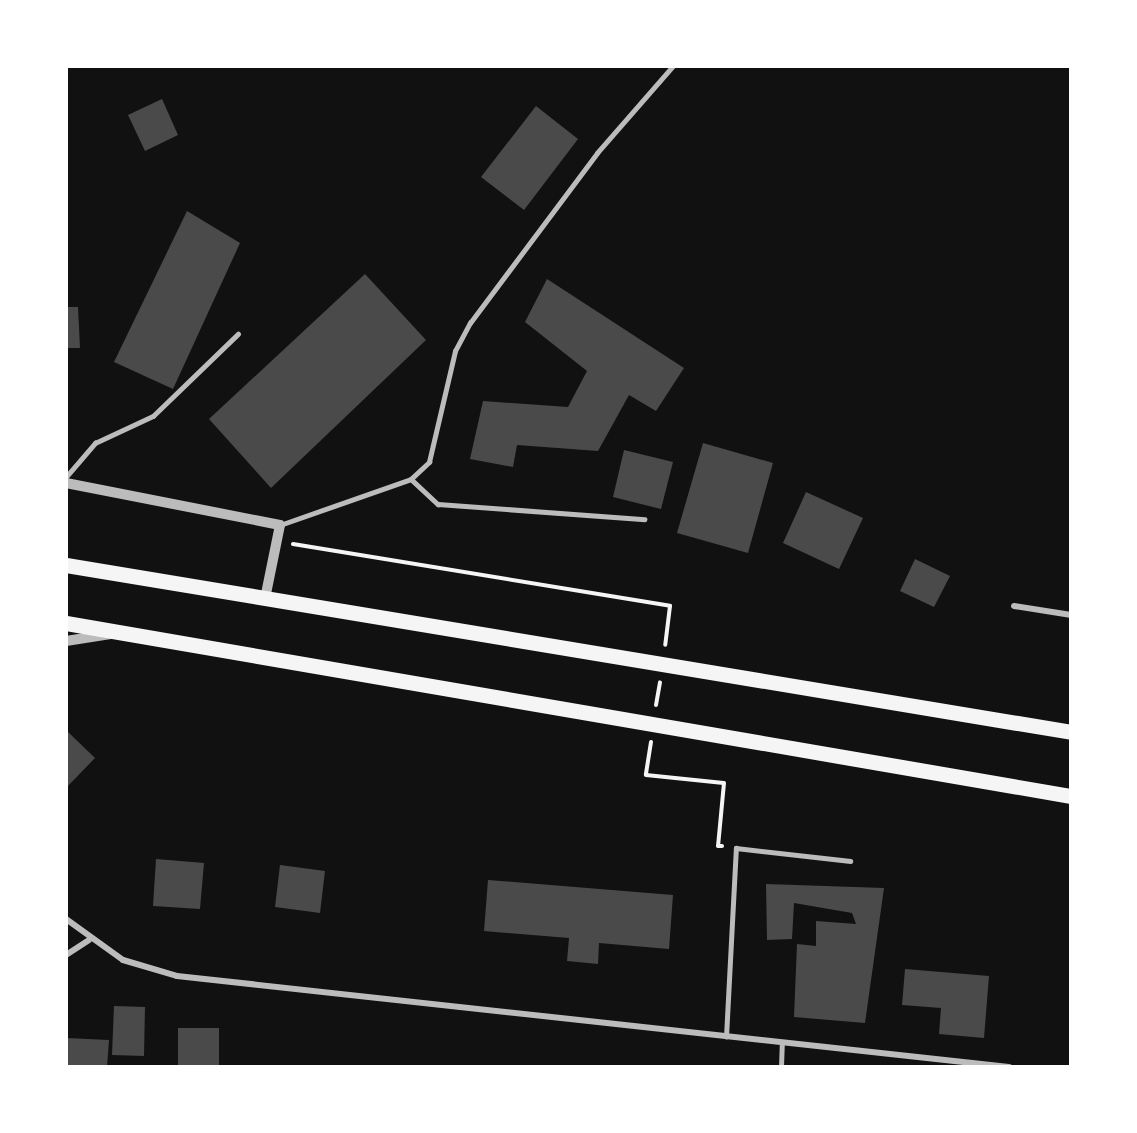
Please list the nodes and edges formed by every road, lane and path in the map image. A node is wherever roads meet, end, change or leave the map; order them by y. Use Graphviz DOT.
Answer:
graph roads {
  1 [pos="673,66"];
  2 [pos="238,334"];
  3 [pos="66,477"];
  4 [pos="411,479"];
  5 [pos="66,483"];
  6 [pos="644,519"];
  7 [pos="280,525"];
  8 [pos="281,542"];
  9 [pos="66,565"];
  10 [pos="265,600"];
  11 [pos="1014,606"];
  12 [pos="1071,615"];
  13 [pos="66,623"];
  14 [pos="115,633"];
  15 [pos="66,641"];
  16 [pos="664,650"];
  17 [pos="661,672"];
  18 [pos="655,716"];
  19 [pos="1071,732"];
  20 [pos="651,739"];
  21 [pos="1071,796"];
  22 [pos="736,848"];
  23 [pos="850,861"];
  24 [pos="66,919"];
  25 [pos="89,939"];
  26 [pos="66,955"];
  27 [pos="726,1037"];
  28 [pos="782,1044"];
  29 [pos="781,1067"];
  30 [pos="1008,1067"];
  1 -- 4 [label="lane"];
  2 -- 3 [label="lane"];
  4 -- 6 [label="lane"];
  4 -- 7 [label="lane"];
  5 -- 7 [label="street"];
  7 -- 8 [label="street"];
  8 -- 10 [label="street"];
  8 -- 16 [label="path"];
  9 -- 10 [label="main road"];
  10 -- 19 [label="main road"];
  11 -- 12 [label="street"];
  13 -- 14 [label="main road"];
  14 -- 15 [label="street"];
  14 -- 21 [label="main road"];
  17 -- 18 [label="path"];
  20 -- 22 [label="path"];
  22 -- 23 [label="lane"];
  22 -- 27 [label="lane"];
  24 -- 25 [label="street"];
  25 -- 26 [label="street"];
  25 -- 27 [label="street"];
  27 -- 28 [label="street"];
  28 -- 29 [label="lane"];
  28 -- 30 [label="street"];
}
